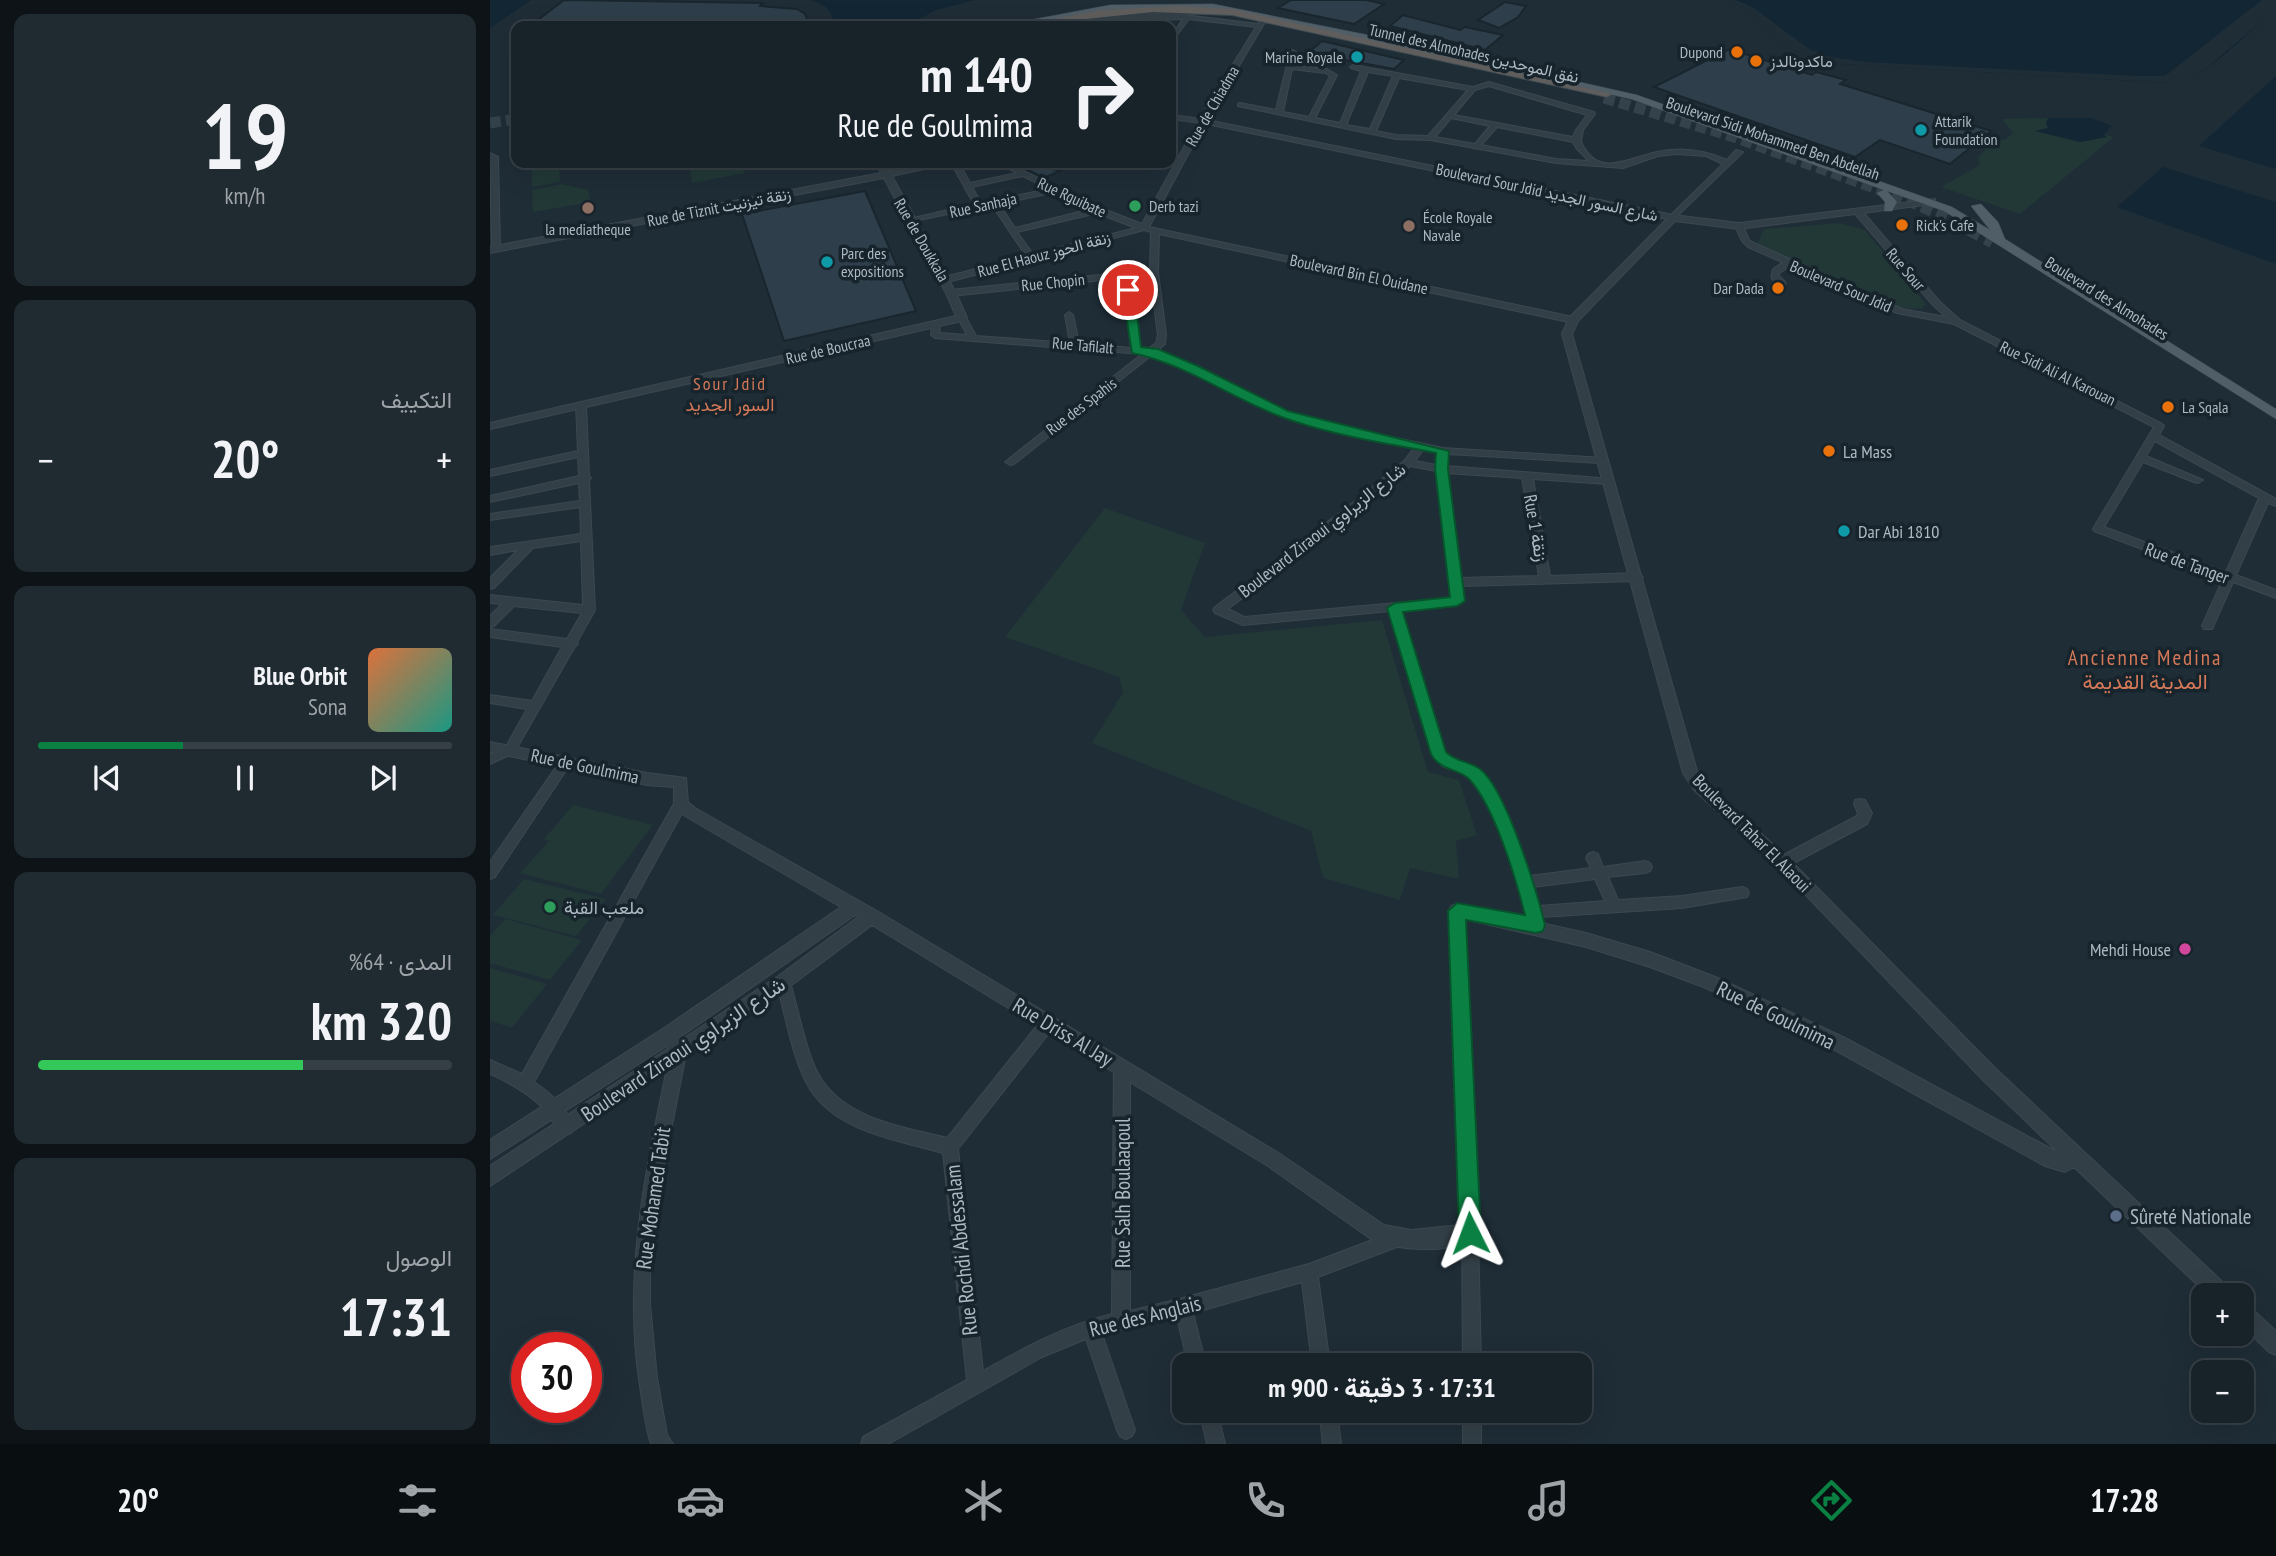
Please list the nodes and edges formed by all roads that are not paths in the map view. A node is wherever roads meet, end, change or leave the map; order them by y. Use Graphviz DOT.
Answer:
graph roads {
  1 [pos="1146,6"];
  2 [pos="1134,9"];
  3 [pos="1188,15"];
  4 [pos="1030,21"];
  5 [pos="1047,21"];
  6 [pos="1070,21"];
  7 [pos="1080,21"];
  8 [pos="1104,21"];
  9 [pos="1261,24"];
  10 [pos="1176,33"];
  11 [pos="1340,38"];
  12 [pos="1293,52"];
  13 [pos="1292,67"];
  14 [pos="1353,67"];
  15 [pos="1365,70"];
  16 [pos="1397,75"];
  17 [pos="1474,89"];
  18 [pos="1606,96"];
  19 [pos="1627,101"];
  20 [pos="1240,105"];
  21 [pos="1279,112"];
  22 [pos="1450,116"];
  23 [pos="1176,118"];
  24 [pos="1176,118"];
  25 [pos="1191,119"];
  26 [pos="1311,119"];
  27 [pos="1202,121"];
  28 [pos="1495,125"];
  29 [pos="1342,126"];
  30 [pos="1372,132"];
  31 [pos="1430,138"];
  32 [pos="1576,140"];
  33 [pos="1476,147"];
  34 [pos="1739,152"];
  35 [pos="490,155"];
  36 [pos="1600,165"];
  37 [pos="1726,165"];
  38 [pos="882,168"];
  39 [pos="922,168"];
  40 [pos="959,168"];
  41 [pos="1012,168"];
  42 [pos="1024,174"];
  43 [pos="886,175"];
  44 [pos="968,185"];
  45 [pos="1056,190"];
  46 [pos="1884,193"];
  47 [pos="1932,201"];
  48 [pos="994,203"];
  49 [pos="1917,205"];
  50 [pos="979,206"];
  51 [pos="1977,206"];
  52 [pos="1888,209"];
  53 [pos="1098,210"];
  54 [pos="1859,213"];
  55 [pos="1672,218"];
  56 [pos="909,220"];
  57 [pos="1739,226"];
  58 [pos="1144,228"];
  59 [pos="1015,230"];
  60 [pos="1155,230"];
  61 [pos="1999,239"];
  62 [pos="493,250"];
  63 [pos="1031,258"];
  64 [pos="1789,263"];
  65 [pos="1154,272"];
  66 [pos="1126,275"];
  67 [pos="944,280"];
  68 [pos="1782,284"];
  69 [pos="951,293"];
  70 [pos="1069,315"];
  71 [pos="961,318"];
  72 [pos="1573,320"];
  73 [pos="1957,322"];
  74 [pos="936,324"];
  75 [pos="972,336"];
  76 [pos="1075,345"];
  77 [pos="1136,350"];
  78 [pos="1154,352"];
  79 [pos="2171,354"];
  80 [pos="581,405"];
  81 [pos="2276,415"];
  82 [pos="490,427"];
  83 [pos="2276,427"];
  84 [pos="2155,437"];
  85 [pos="1421,446"];
  86 [pos="1443,451"];
  87 [pos="584,453"];
  88 [pos="2139,457"];
  89 [pos="1600,460"];
  90 [pos="1010,462"];
  91 [pos="1408,463"];
  92 [pos="1441,469"];
  93 [pos="490,473"];
  94 [pos="1527,476"];
  95 [pos="586,478"];
  96 [pos="2198,480"];
  97 [pos="1608,481"];
  98 [pos="2265,497"];
  99 [pos="490,499"];
  100 [pos="586,503"];
  101 [pos="2276,503"];
  102 [pos="490,517"];
  103 [pos="586,537"];
  104 [pos="529,546"];
  105 [pos="490,551"];
  106 [pos="1637,577"];
  107 [pos="2228,578"];
  108 [pos="1545,580"];
  109 [pos="1457,582"];
  110 [pos="490,585"];
  111 [pos="2276,594"];
  112 [pos="490,599"];
  113 [pos="511,602"];
  114 [pos="1395,608"];
  115 [pos="589,610"];
  116 [pos="490,623"];
  117 [pos="2208,626"];
  118 [pos="490,634"];
  119 [pos="572,644"];
  120 [pos="490,699"];
  121 [pos="536,706"];
  122 [pos="490,747"];
  123 [pos="510,750"];
  124 [pos="490,759"];
  125 [pos="565,763"];
  126 [pos="681,804"];
  127 [pos="1860,804"];
  128 [pos="1593,858"];
  129 [pos="1783,862"];
  130 [pos="1645,866"];
  131 [pos="490,873"];
  132 [pos="1600,875"];
  133 [pos="1525,882"];
  134 [pos="1742,893"];
  135 [pos="1614,906"];
  136 [pos="854,907"];
  137 [pos="1457,911"];
  138 [pos="871,916"];
  139 [pos="1535,918"];
  140 [pos="783,982"];
  141 [pos="1048,1023"];
  142 [pos="670,1034"];
  143 [pos="678,1054"];
  144 [pos="490,1067"];
  145 [pos="1122,1068"];
  146 [pos="526,1082"];
  147 [pos="556,1108"];
  148 [pos="566,1127"];
  149 [pos="950,1147"];
  150 [pos="490,1150"];
  151 [pos="2072,1155"];
  152 [pos="490,1177"];
  153 [pos="1470,1233"];
  154 [pos="1396,1239"];
  155 [pos="1309,1272"];
  156 [pos="2209,1283"];
  157 [pos="1184,1307"];
  158 [pos="1121,1319"];
  159 [pos="2254,1324"];
  160 [pos="1091,1328"];
  161 [pos="2276,1345"];
  162 [pos="1194,1353"];
  163 [pos="1319,1353"];
  164 [pos="1472,1353"];
  165 [pos="976,1384"];
  166 [pos="1211,1423"];
  167 [pos="1330,1423"];
  168 [pos="1472,1423"];
  169 [pos="1126,1430"];
  170 [pos="660,1443"];
  171 [pos="870,1444"];
  172 [pos="1216,1444"];
  173 [pos="1332,1444"];
  174 [pos="1472,1444"];
  1 -- 2 [label="highway"];
  1 -- 4 [label="main road"];
  1 -- 19 [label="main road, Boulevard Sidi Mohammed Ben Abdellah"];
  2 -- 5 [label="highway, Boulevard Sidi Mohammed Ben Abdellah"];
  2 -- 11 [label="highway, Boulevard Sidi Mohammed Ben Abdellah"];
  3 -- 6 [label="highway, Boulevard Sidi Mohammed Ben Abdellah"];
  3 -- 7 [label="street"];
  3 -- 8 [label="street"];
  3 -- 9 [label="highway, Boulevard Sidi Mohammed Ben Abdellah"];
  3 -- 10 [label="street"];
  9 -- 11 [label="highway, Boulevard Sidi Mohammed Ben Abdellah"];
  9 -- 27 [label="street, Rue de Chiadma"];
  11 -- 18 [label="highway, Tunnel des Almohades نفق الموحدين"];
  11 -- 19 [label="main road, Boulevard Sidi Mohammed Ben Abdellah"];
  12 -- 13 [label="street"];
  13 -- 21 [label="street"];
  13 -- 26 [label="street"];
  14 -- 15 [label="street"];
  15 -- 16 [label="street"];
  15 -- 29 [label="street"];
  16 -- 17 [label="street"];
  16 -- 30 [label="street"];
  17 -- 22 [label="street"];
  17 -- 32 [label="street"];
  19 -- 46 [label="main road, Boulevard Sidi Mohammed Ben Abdellah"];
  19 -- 47 [label="main road, Boulevard Sidi Mohammed Ben Abdellah"];
  20 -- 21 [label="street"];
  21 -- 26 [label="street"];
  22 -- 28 [label="street"];
  22 -- 31 [label="street"];
  23 -- 25 [label="street, Boulevard Sour Jdid شارع السور الجديد"];
  24 -- 25 [label="street"];
  25 -- 27 [label="street, Boulevard Sour Jdid شارع السور الجديد"];
  26 -- 29 [label="street"];
  27 -- 55 [label="street, Boulevard Sour Jdid شارع السور الجديد"];
  27 -- 58 [label="street, Rue de Chiadma"];
  28 -- 32 [label="street"];
  28 -- 33 [label="street"];
  29 -- 30 [label="street"];
  30 -- 31 [label="street"];
  31 -- 33 [label="street"];
  32 -- 36 [label="street"];
  33 -- 36 [label="street"];
  34 -- 37 [label="street"];
  35 -- 62 [label="street"];
  36 -- 37 [label="street"];
  37 -- 55 [label="street"];
  38 -- 43 [label="street, Rue de Doukkala"];
  39 -- 43 [label="street, Rue de Tiznit زنقة تيزنيت"];
  40 -- 44 [label="street"];
  41 -- 42 [label="street, Rue Rguibate"];
  42 -- 44 [label="street"];
  42 -- 45 [label="street, Rue Rguibate"];
  43 -- 56 [label="street, Rue de Doukkala"];
  43 -- 62 [label="street, Rue de Tiznit زنقة تيزنيت"];
  44 -- 50 [label="street"];
  45 -- 48 [label="street, Rue Sanhaja"];
  45 -- 53 [label="street, Rue Rguibate"];
  46 -- 49 [label="main road, Boulevard Sidi Mohammed Ben Abdellah"];
  46 -- 52 [label="main road"];
  47 -- 49 [label="street, Boulevard Sour Jdid شارع السور الجديد"];
  47 -- 61 [label="main road, Boulevard des Almohades"];
  48 -- 50 [label="street, Rue Sanhaja"];
  48 -- 59 [label="street"];
  49 -- 52 [label="street, Boulevard Sour Jdid شارع السور الجديد"];
  49 -- 79 [label="main road, Boulevard des Almohades"];
  50 -- 56 [label="street, Rue Sanhaja"];
  51 -- 61 [label="main road"];
  52 -- 54 [label="street, Boulevard Sour Jdid شارع السور الجديد"];
  53 -- 58 [label="street, Rue Rguibate"];
  53 -- 59 [label="street"];
  54 -- 57 [label="street, Boulevard Sour Jdid شارع السور الجديد"];
  54 -- 73 [label="street, Rue Sour"];
  55 -- 57 [label="street, Boulevard Sour Jdid شارع السور الجديد"];
  55 -- 72 [label="street"];
  56 -- 67 [label="street, Rue de Doukkala"];
  57 -- 64 [label="street, Boulevard Sour Jdid"];
  58 -- 60 [label="street, Boulevard Bin El Ouidane"];
  58 -- 63 [label="street, Rue El Haouz زنقة الحوز"];
  59 -- 63 [label="street"];
  60 -- 65 [label="street"];
  60 -- 72 [label="street, Boulevard Bin El Ouidane"];
  61 -- 79 [label="main road, Boulevard des Almohades"];
  63 -- 67 [label="street, Rue El Haouz زنقة الحوز"];
  64 -- 68 [label="street"];
  64 -- 73 [label="street, Boulevard Sour Jdid"];
  65 -- 66 [label="street, Rue Chopin"];
  65 -- 78 [label="street"];
  66 -- 69 [label="street, Rue Chopin"];
  66 -- 77 [label="street"];
  67 -- 69 [label="street, Rue de Doukkala"];
  69 -- 71 [label="street, Rue de Doukkala"];
  70 -- 76 [label="street"];
  71 -- 74 [label="street, Rue de Boucraa"];
  71 -- 75 [label="street"];
  72 -- 89 [label="street, Boulevard Tahar El Alaoui"];
  73 -- 84 [label="street, Rue Sidi Ali Al Karouan"];
  74 -- 75 [label="street, Rue Tafilalt"];
  74 -- 80 [label="street, Rue de Boucraa"];
  75 -- 76 [label="street, Rue Tafilalt"];
  76 -- 77 [label="street, Rue Tafilalt"];
  77 -- 78 [label="street, Rue Tafilalt"];
  78 -- 85 [label="street, Rue Tafilalt"];
  78 -- 90 [label="street, Rue des Spahis"];
  79 -- 81 [label="main road, Boulevard des Almohades"];
  79 -- 83 [label="main road, Boulevard des Almohades"];
  80 -- 82 [label="street, Rue de Boucraa"];
  80 -- 87 [label="street"];
  84 -- 88 [label="street"];
  84 -- 98 [label="street"];
  85 -- 86 [label="street, Rue Tafilalt"];
  85 -- 91 [label="street, Boulevard Ziraoui شارع الزيراوي"];
  86 -- 89 [label="street, Rue Tafilalt"];
  86 -- 92 [label="street"];
  87 -- 93 [label="street"];
  87 -- 95 [label="street"];
  88 -- 96 [label="street"];
  88 -- 107 [label="street, Rue de Tanger"];
  89 -- 97 [label="street, Boulevard Tahar El Alaoui"];
  91 -- 92 [label="street"];
  91 -- 114 [label="street, Boulevard Ziraoui شارع الزيراوي"];
  92 -- 94 [label="street"];
  92 -- 109 [label="street"];
  94 -- 97 [label="street"];
  94 -- 108 [label="street, Rue 1 زنقة"];
  95 -- 99 [label="street"];
  95 -- 100 [label="street"];
  97 -- 106 [label="street, Boulevard Tahar El Alaoui"];
  98 -- 101 [label="street"];
  98 -- 107 [label="street"];
  100 -- 102 [label="street"];
  100 -- 103 [label="street"];
  103 -- 104 [label="street"];
  103 -- 115 [label="street"];
  104 -- 105 [label="street"];
  104 -- 110 [label="street"];
  106 -- 108 [label="street"];
  106 -- 129 [label="street, Boulevard Tahar El Alaoui"];
  107 -- 111 [label="street, Rue de Tanger"];
  107 -- 117 [label="street"];
  108 -- 109 [label="street"];
  109 -- 114 [label="street"];
  112 -- 113 [label="street"];
  113 -- 115 [label="street"];
  113 -- 116 [label="street"];
  114 -- 133 [label="street"];
  115 -- 119 [label="street"];
  118 -- 119 [label="street"];
  119 -- 121 [label="street"];
  120 -- 121 [label="street"];
  121 -- 123 [label="street"];
  122 -- 123 [label="street, Rue de Goulmima"];
  123 -- 124 [label="street"];
  123 -- 125 [label="street, Rue de Goulmima"];
  125 -- 126 [label="street, Rue de Goulmima"];
  125 -- 131 [label="street"];
  126 -- 136 [label="street, Rue Driss Al Jay"];
  126 -- 146 [label="street"];
  127 -- 129 [label="street"];
  128 -- 132 [label="street"];
  129 -- 151 [label="street, Boulevard Tahar El Alaoui"];
  130 -- 132 [label="street"];
  132 -- 133 [label="street"];
  132 -- 135 [label="street"];
  133 -- 139 [label="street"];
  134 -- 135 [label="street"];
  135 -- 139 [label="street"];
  136 -- 138 [label="street, Rue Driss Al Jay"];
  136 -- 142 [label="street, Boulevard Ziraoui شارع الزيراوي"];
  137 -- 139 [label="street, Rue de Goulmima"];
  137 -- 153 [label="street"];
  138 -- 140 [label="street, Boulevard Ziraoui شارع الزيراوي"];
  138 -- 141 [label="street, Rue Driss Al Jay"];
  139 -- 151 [label="street, Rue de Goulmima"];
  140 -- 143 [label="street, Boulevard Ziraoui شارع الزيراوي"];
  140 -- 149 [label="street"];
  141 -- 145 [label="street, Rue Driss Al Jay"];
  141 -- 149 [label="street, Rue Rochdi Abdessalam"];
  142 -- 143 [label="street"];
  142 -- 147 [label="street, Boulevard Ziraoui شارع الزيراوي"];
  143 -- 148 [label="street, Boulevard Ziraoui شارع الزيراوي"];
  143 -- 170 [label="street, Rue Mohamed Tabit"];
  144 -- 146 [label="street"];
  145 -- 154 [label="street, Rue Driss Al Jay"];
  145 -- 158 [label="street, Rue Salh Boulaaqoul"];
  146 -- 147 [label="street"];
  147 -- 148 [label="street"];
  147 -- 150 [label="street, Boulevard Ziraoui شارع الزيراوي"];
  148 -- 152 [label="street, Boulevard Ziraoui شارع الزيراوي"];
  149 -- 165 [label="street, Rue Rochdi Abdessalam"];
  151 -- 156 [label="street, Boulevard Tahar El Alaoui"];
  153 -- 154 [label="street, Rue Driss Al Jay"];
  153 -- 164 [label="street"];
  154 -- 155 [label="street, Rue des Anglais"];
  155 -- 157 [label="street, Rue des Anglais"];
  155 -- 163 [label="street"];
  157 -- 158 [label="street, Rue des Anglais"];
  157 -- 162 [label="street"];
  158 -- 160 [label="street, Rue des Anglais"];
  159 -- 161 [label="street"];
  160 -- 165 [label="street, Rue des Anglais"];
  160 -- 169 [label="street"];
  165 -- 171 [label="street, Rue des Anglais"];
  166 -- 172 [label="street"];
  167 -- 173 [label="street"];
  168 -- 174 [label="street"];
}
